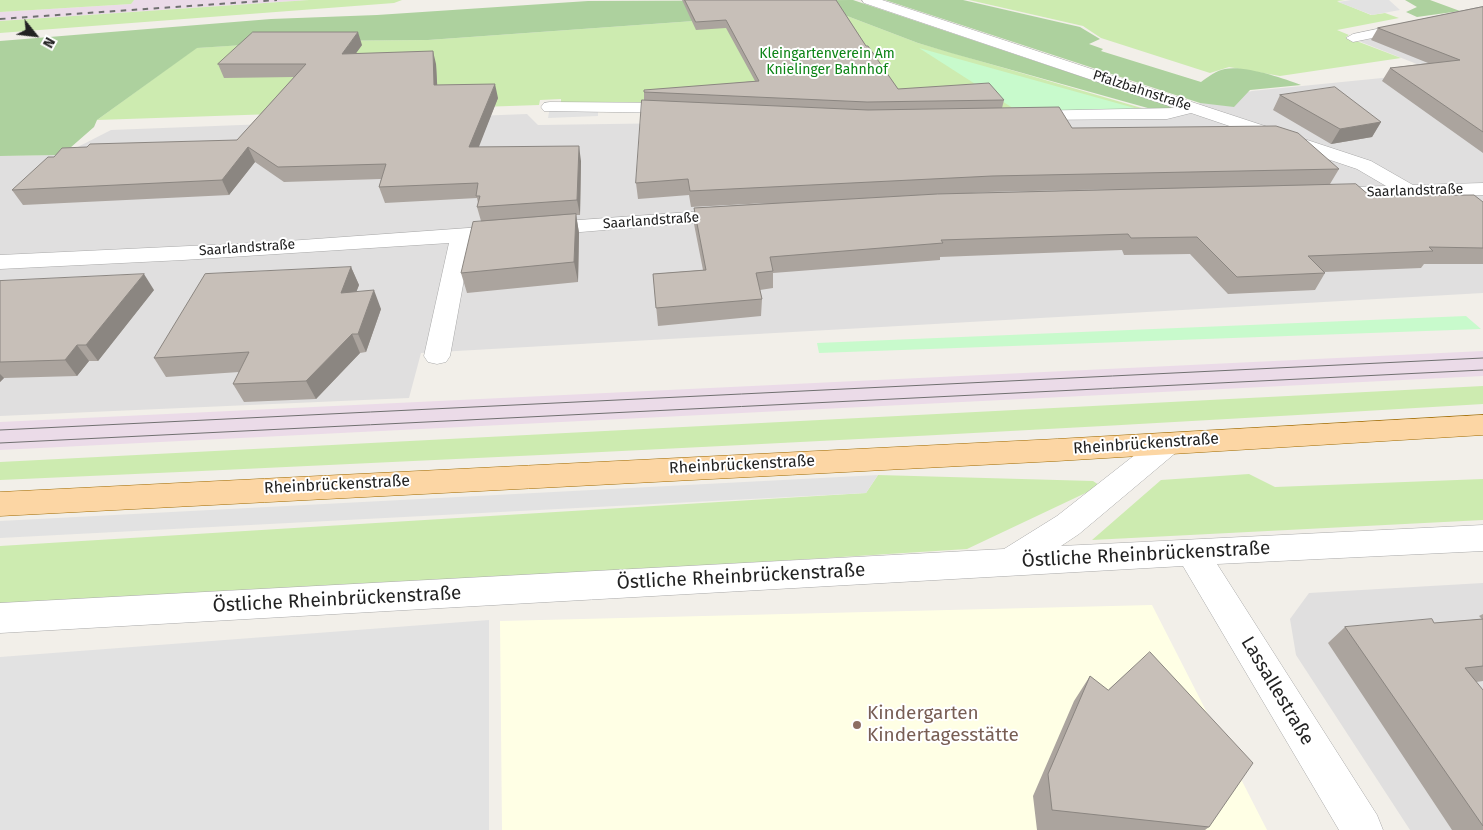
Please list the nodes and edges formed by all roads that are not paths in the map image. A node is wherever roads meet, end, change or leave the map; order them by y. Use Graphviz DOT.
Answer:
graph roads {
  1 [pos="869,0"];
  2 [pos="1483,11"];
  3 [pos="1353,38"];
  4 [pos="550,107"];
  5 [pos="1189,107"];
  6 [pos="693,109"];
  7 [pos="1011,116"];
  8 [pos="1483,190"];
  9 [pos="1410,192"];
  10 [pos="1310,194"];
  11 [pos="753,213"];
  12 [pos="461,234"];
  13 [pos="0,262"];
  14 [pos="436,356"];
  15 [pos="1483,425"];
  16 [pos="1169,443"];
  17 [pos="0,504"];
  18 [pos="1483,538"];
  19 [pos="1192,552"];
  20 [pos="1008,563"];
  21 [pos="0,618"];
  22 [pos="1362,830"];
  1 -- 5 [label="street, Pfalzbahnstraße"];
  2 -- 3 [label="street"];
  4 -- 6 [label="street"];
  5 -- 7 [label="street"];
  5 -- 9 [label="street, Pfalzbahnstraße"];
  8 -- 9 [label="street, Saarlandstraße"];
  9 -- 10 [label="street, Saarlandstraße"];
  11 -- 12 [label="street, Saarlandstraße"];
  12 -- 13 [label="street, Saarlandstraße"];
  12 -- 14 [label="street"];
  15 -- 16 [label="main road, Rheinbrückenstraße"];
  16 -- 17 [label="main road, Rheinbrückenstraße"];
  16 -- 20 [label="street"];
  18 -- 19 [label="street, Östliche Rheinbrückenstraße"];
  19 -- 20 [label="street, Östliche Rheinbrückenstraße"];
  19 -- 22 [label="street, Lassallestraße"];
  20 -- 21 [label="street, Östliche Rheinbrückenstraße"];
}
